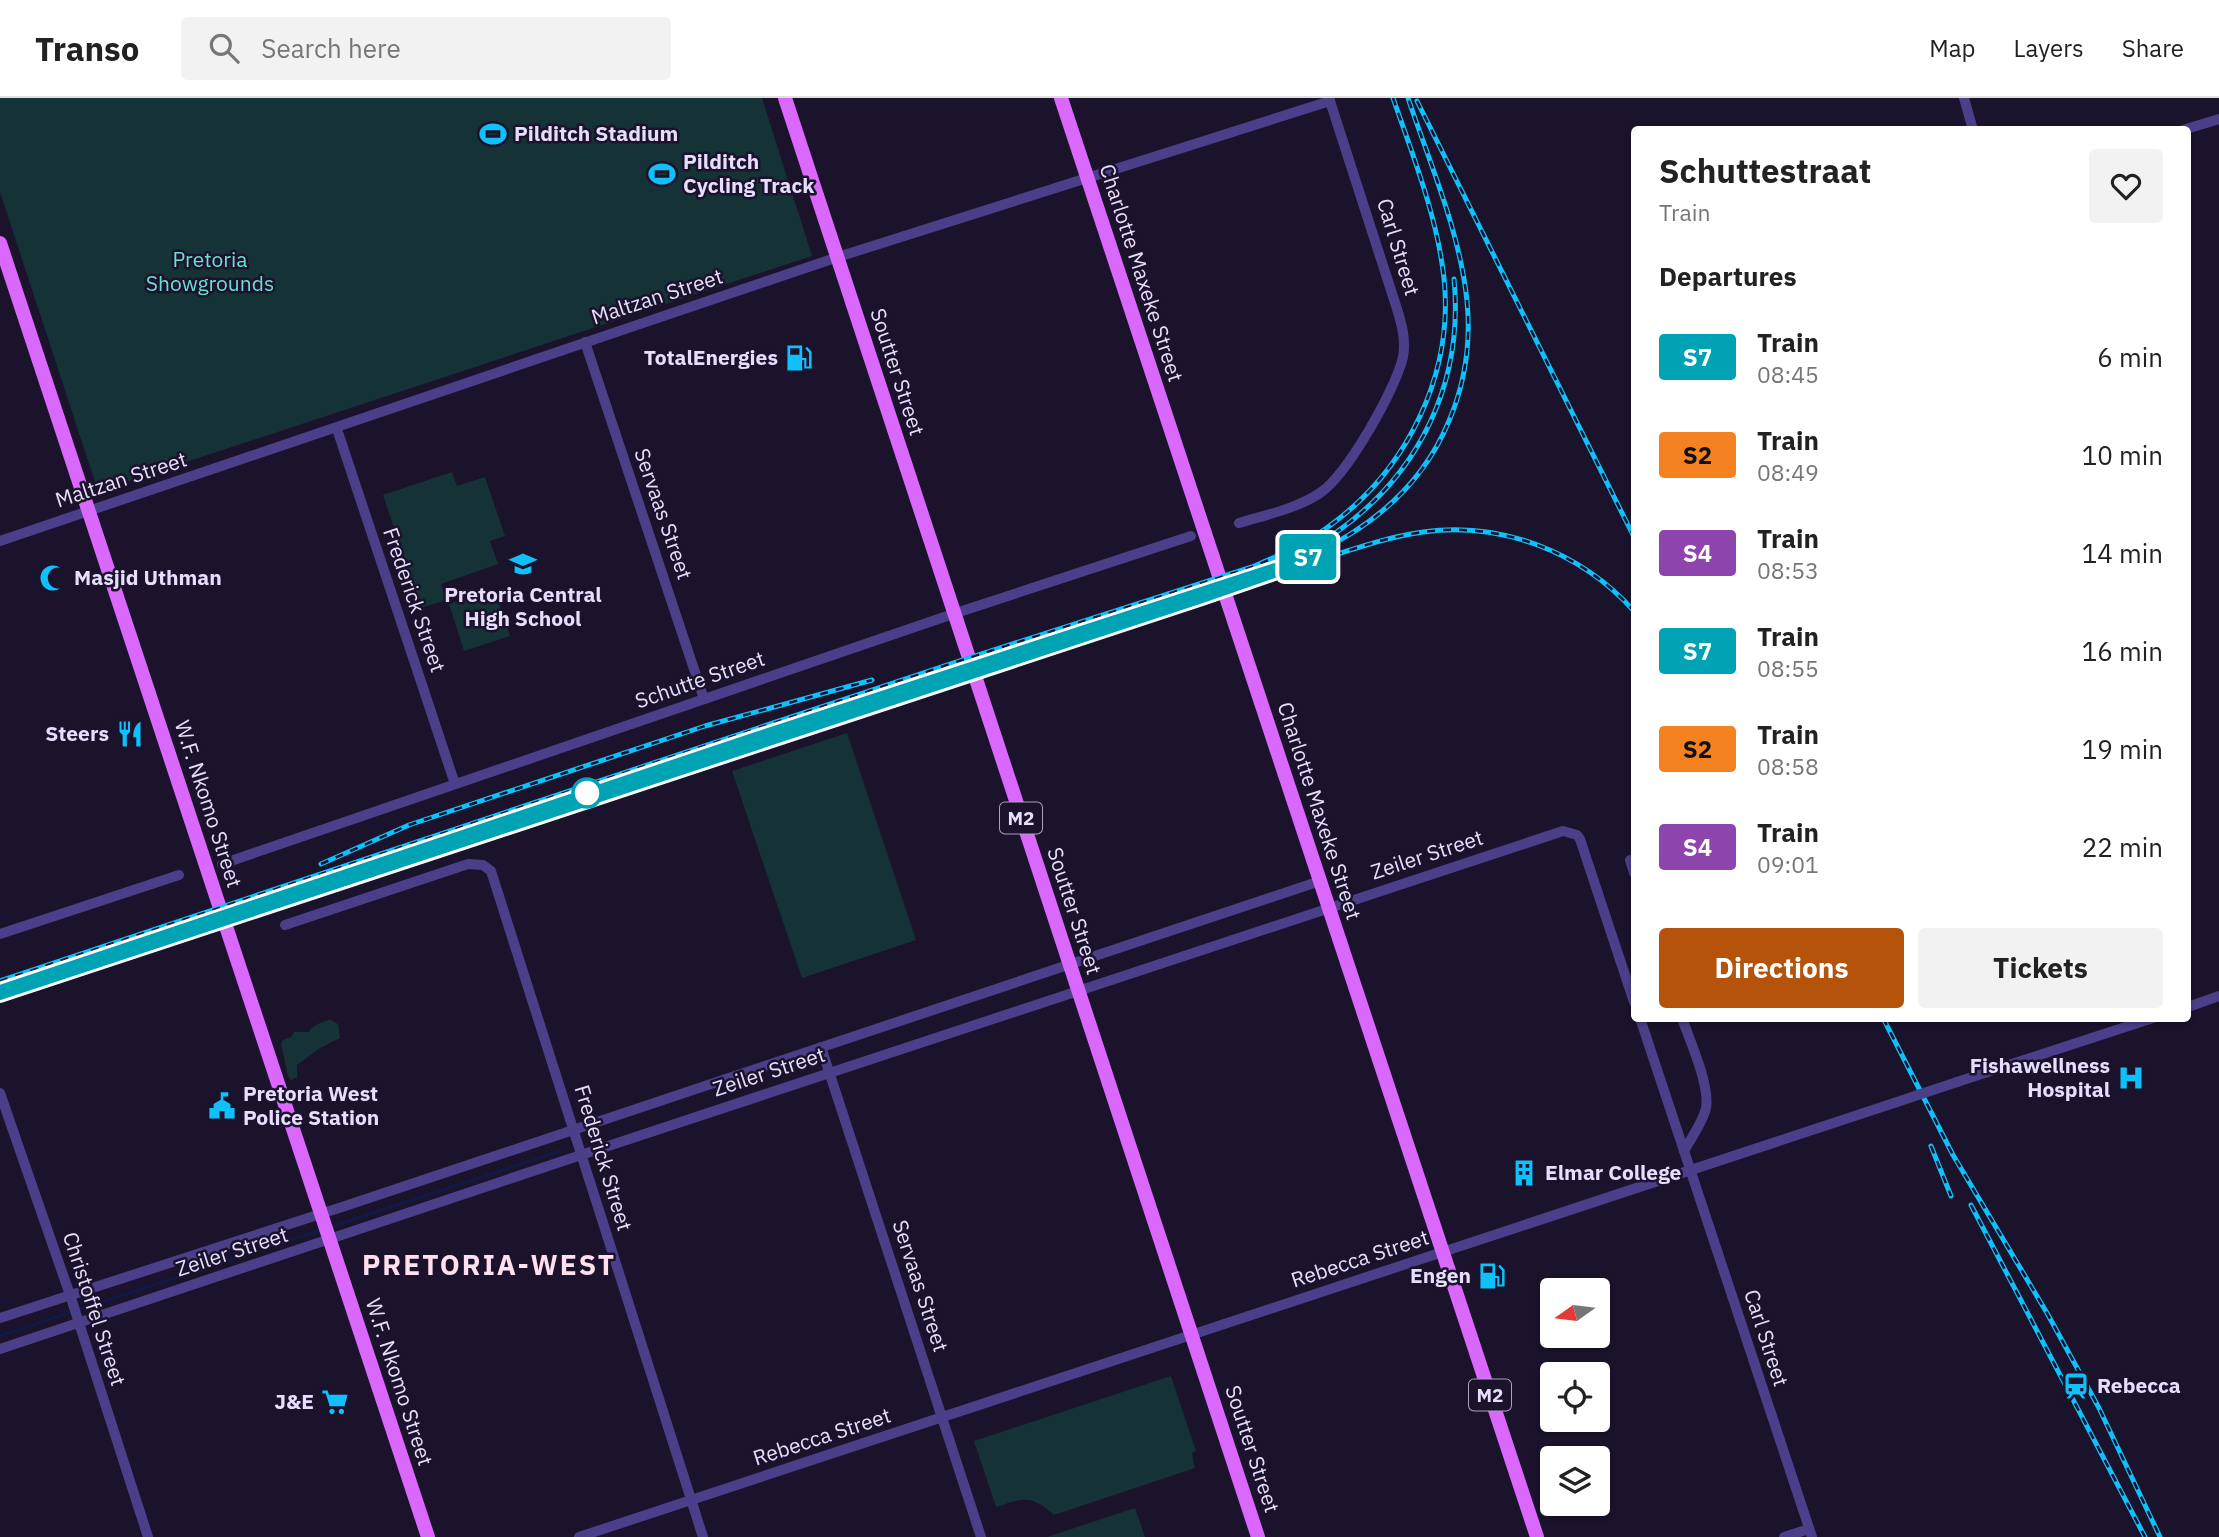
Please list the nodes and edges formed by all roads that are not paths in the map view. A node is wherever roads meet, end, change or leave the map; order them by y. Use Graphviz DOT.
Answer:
graph roads {
  1 [pos="785,98"];
  2 [pos="1061,98"];
  3 [pos="1964,98"];
  4 [pos="1330,100"];
  5 [pos="2219,119"];
  6 [pos="1972,126"];
  7 [pos="2191,128"];
  8 [pos="1087,178"];
  9 [pos="0,243"];
  10 [pos="838,257"];
  11 [pos="585,342"];
  12 [pos="337,429"];
  13 [pos="89,511"];
  14 [pos="1239,523"];
  15 [pos="1191,536"];
  16 [pos="0,541"];
  17 [pos="953,614"];
  18 [pos="704,699"];
  19 [pos="456,784"];
  20 [pos="1630,860"];
  21 [pos="1631,863"];
  22 [pos="222,864"];
  23 [pos="179,875"];
  24 [pos="1320,881"];
  25 [pos="1328,907"];
  26 [pos="285,926"];
  27 [pos="0,933"];
  28 [pos="1070,965"];
  29 [pos="1078,990"];
  30 [pos="1631,994"];
  31 [pos="2217,996"];
  32 [pos="2191,1006"];
  33 [pos="1641,1022"];
  34 [pos="1683,1022"];
  35 [pos="2141,1022"];
  36 [pos="821,1047"];
  37 [pos="831,1072"];
  38 [pos="0,1093"];
  39 [pos="574,1129"];
  40 [pos="1684,1151"];
  41 [pos="581,1155"];
  42 [pos="1690,1171"];
  43 [pos="321,1215"];
  44 [pos="329,1239"];
  45 [pos="1443,1252"];
  46 [pos="70,1297"];
  47 [pos="0,1318"];
  48 [pos="78,1320"];
  49 [pos="1192,1336"];
  50 [pos="0,1349"];
  51 [pos="942,1418"];
  52 [pos="691,1501"];
  53 [pos="1810,1533"];
  54 [pos="148,1537"];
  55 [pos="428,1537"];
  56 [pos="579,1537"];
  57 [pos="704,1537"];
  58 [pos="981,1537"];
  59 [pos="1258,1537"];
  60 [pos="1537,1537"];
  61 [pos="1784,1537"];
  1 -- 10 [label="main road, Soutter Street / M2"];
  2 -- 8 [label="main road, Charlotte Maxeke Street / M2"];
  3 -- 6 [label="street"];
  4 -- 8 [label="street, Maltzan Street"];
  4 -- 14 [label="street, Carl Street"];
  5 -- 7 [label="street"];
  8 -- 10 [label="street, Maltzan Street"];
  8 -- 24 [label="main road, Charlotte Maxeke Street / M2"];
  9 -- 13 [label="main road, W.F. Nkomo Street"];
  10 -- 11 [label="street, Maltzan Street"];
  10 -- 17 [label="main road, Soutter Street / M2"];
  11 -- 12 [label="street, Maltzan Street"];
  11 -- 18 [label="street, Servaas Street"];
  12 -- 13 [label="street, Maltzan Street"];
  12 -- 19 [label="street, Frederick Street"];
  13 -- 16 [label="street, Maltzan Street"];
  13 -- 43 [label="main road, W.F. Nkomo Street"];
  15 -- 17 [label="street, Schutte Street"];
  17 -- 18 [label="street, Schutte Street"];
  17 -- 28 [label="main road, Soutter Street / M2"];
  18 -- 19 [label="street, Schutte Street"];
  19 -- 22 [label="street, Schutte Street"];
  20 -- 21 [label="street"];
  23 -- 27 [label="street"];
  24 -- 25 [label="main road, Charlotte Maxeke Street / M2"];
  24 -- 28 [label="street, Zeiler Street"];
  25 -- 29 [label="street, Zeiler Street"];
  25 -- 30 [label="street, Zeiler Street"];
  25 -- 45 [label="main road, Charlotte Maxeke Street / M2"];
  26 -- 39 [label="street, Frederick Street"];
  28 -- 29 [label="main road, Soutter Street / M2"];
  28 -- 36 [label="street, Zeiler Street"];
  29 -- 37 [label="street, Zeiler Street"];
  29 -- 49 [label="main road, Soutter Street / M2"];
  31 -- 32 [label="street"];
  33 -- 40 [label="street, Carl Street"];
  34 -- 40 [label="street"];
  35 -- 42 [label="street, Rebecca Street, bridge"];
  36 -- 37 [label="street, Servaas Street"];
  36 -- 39 [label="street, Zeiler Street"];
  37 -- 41 [label="street, Zeiler Street"];
  37 -- 51 [label="street, Servaas Street"];
  38 -- 46 [label="street, Christoffel Street"];
  39 -- 41 [label="street, Frederick Street"];
  39 -- 43 [label="street, Zeiler Street"];
  40 -- 42 [label="street, Carl Street"];
  41 -- 44 [label="street, Zeiler Street"];
  41 -- 52 [label="street, Frederick Street"];
  42 -- 45 [label="street, Rebecca Street"];
  42 -- 53 [label="street, Carl Street"];
  43 -- 44 [label="main road, W.F. Nkomo Street"];
  43 -- 46 [label="street, Zeiler Street"];
  44 -- 48 [label="street, Zeiler Street"];
  44 -- 55 [label="main road, W.F. Nkomo Street"];
  45 -- 49 [label="street, Rebecca Street"];
  45 -- 60 [label="main road, Charlotte Maxeke Street / M2"];
  46 -- 47 [label="street, Zeiler Street"];
  46 -- 48 [label="street, Christoffel Street"];
  48 -- 50 [label="street, Zeiler Street"];
  48 -- 54 [label="street, Christoffel Street"];
  49 -- 51 [label="street, Rebecca Street"];
  49 -- 59 [label="main road, Soutter Street / M2"];
  51 -- 52 [label="street, Rebecca Street"];
  51 -- 58 [label="street, Servaas Street"];
  52 -- 56 [label="street, Rebecca Street"];
  52 -- 57 [label="street, Frederick Street"];
  53 -- 61 [label="street"];
}
